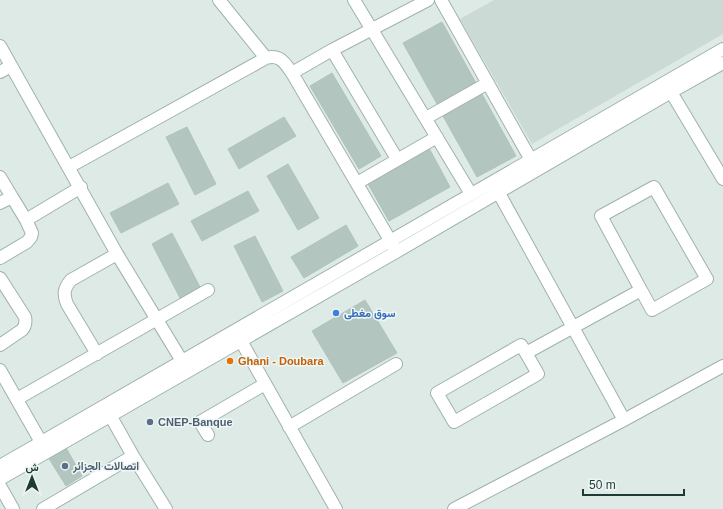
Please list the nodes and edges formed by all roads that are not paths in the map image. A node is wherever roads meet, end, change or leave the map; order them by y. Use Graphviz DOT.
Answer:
graph roads {
  1 [pos="219,0"];
  2 [pos="354,0"];
  3 [pos="428,0"];
  4 [pos="442,0"];
  5 [pos="372,29"];
  6 [pos="0,46"];
  7 [pos="723,49"];
  8 [pos="332,50"];
  9 [pos="266,58"];
  10 [pos="723,63"];
  11 [pos="11,66"];
  12 [pos="0,72"];
  13 [pos="292,74"];
  14 [pos="488,83"];
  15 [pos="671,92"];
  16 [pos="426,118"];
  17 [pos="437,137"];
  18 [pos="397,159"];
  19 [pos="531,160"];
  20 [pos="69,167"];
  21 [pos="0,177"];
  22 [pos="723,179"];
  23 [pos="492,182"];
  24 [pos="356,183"];
  25 [pos="81,188"];
  26 [pos="499,193"];
  27 [pos="471,194"];
  28 [pos="12,197"];
  29 [pos="0,203"];
  30 [pos="26,220"];
  31 [pos="390,240"];
  32 [pos="396,252"];
  33 [pos="117,254"];
  34 [pos="0,258"];
  35 [pos="0,278"];
  36 [pos="208,290"];
  37 [pos="641,290"];
  38 [pos="156,320"];
  39 [pos="572,327"];
  40 [pos="241,341"];
  41 [pos="0,345"];
  42 [pos="526,353"];
  43 [pos="97,354"];
  44 [pos="396,364"];
  45 [pos="185,366"];
  46 [pos="723,366"];
  47 [pos="0,370"];
  48 [pos="265,384"];
  49 [pos="17,399"];
  50 [pos="110,416"];
  51 [pos="624,420"];
  52 [pos="289,427"];
  53 [pos="208,435"];
  54 [pos="41,442"];
  55 [pos="133,456"];
  56 [pos="0,466"];
  57 [pos="0,479"];
  58 [pos="0,486"];
  59 [pos="13,509"];
  60 [pos="43,509"];
  61 [pos="166,509"];
  62 [pos="336,509"];
  63 [pos="454,509"];
  1 -- 9 [label="street"];
  2 -- 5 [label="street"];
  3 -- 5 [label="street"];
  4 -- 14 [label="street"];
  5 -- 8 [label="street"];
  5 -- 16 [label="street"];
  6 -- 11 [label="street"];
  7 -- 19 [label="street"];
  8 -- 13 [label="street"];
  8 -- 18 [label="street"];
  9 -- 13 [label="street"];
  9 -- 20 [label="street"];
  10 -- 15 [label="street"];
  11 -- 12 [label="street"];
  11 -- 20 [label="street"];
  13 -- 24 [label="street"];
  14 -- 16 [label="street"];
  14 -- 19 [label="street"];
  15 -- 22 [label="street"];
  15 -- 26 [label="street"];
  16 -- 17 [label="street"];
  17 -- 18 [label="street"];
  17 -- 27 [label="street"];
  18 -- 24 [label="street"];
  19 -- 23 [label="street"];
  20 -- 25 [label="street"];
  21 -- 28 [label="street"];
  23 -- 26 [label="street"];
  23 -- 27 [label="street"];
  24 -- 31 [label="street"];
  25 -- 30 [label="street"];
  25 -- 33 [label="street"];
  26 -- 32 [label="street"];
  26 -- 39 [label="street"];
  27 -- 31 [label="street"];
  28 -- 29 [label="street"];
  28 -- 30 [label="street"];
  30 -- 34 [label="street"];
  31 -- 32 [label="street"];
  31 -- 45 [label="street"];
  32 -- 40 [label="street"];
  33 -- 38 [label="street"];
  33 -- 43 [label="street"];
  35 -- 41 [label="street"];
  36 -- 38 [label="street"];
  37 -- 37 [label="street"];
  37 -- 39 [label="street"];
  38 -- 43 [label="street"];
  38 -- 45 [label="street"];
  39 -- 42 [label="street"];
  39 -- 51 [label="street"];
  40 -- 45 [label="street"];
  40 -- 48 [label="street"];
  42 -- 42 [label="street"];
  43 -- 49 [label="street"];
  44 -- 52 [label="street"];
  45 -- 50 [label="street"];
  45 -- 54 [label="street"];
  46 -- 51 [label="street"];
  47 -- 49 [label="street"];
  48 -- 52 [label="street"];
  48 -- 53 [label="street"];
  49 -- 54 [label="street"];
  50 -- 55 [label="street"];
  50 -- 57 [label="street"];
  51 -- 63 [label="street"];
  52 -- 62 [label="street"];
  54 -- 56 [label="street"];
  55 -- 60 [label="street"];
  55 -- 61 [label="street"];
  58 -- 59 [label="street"];
}
